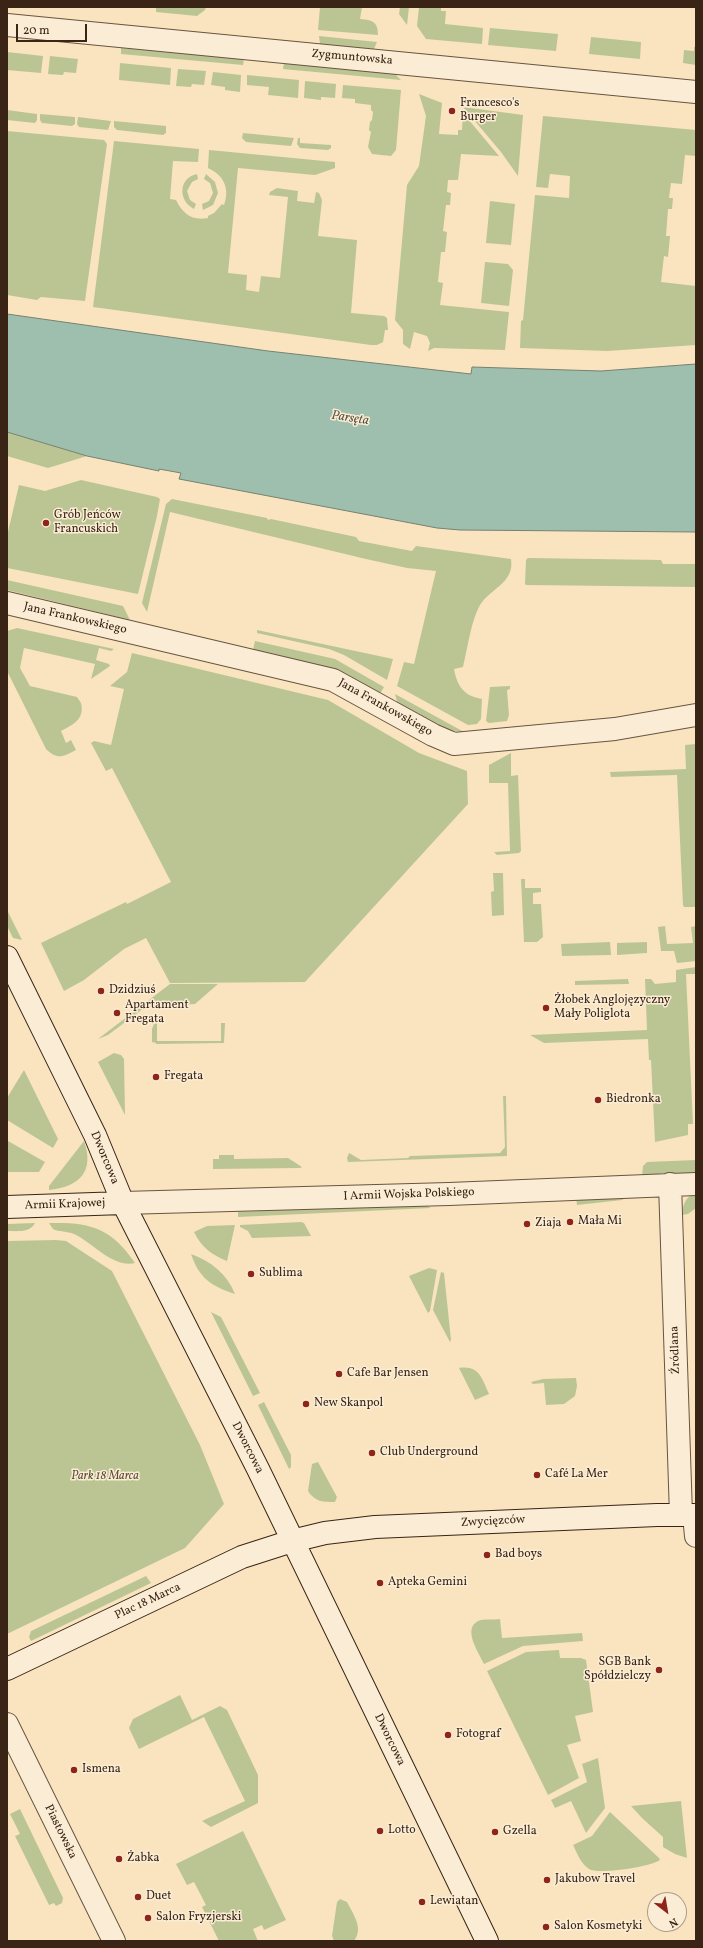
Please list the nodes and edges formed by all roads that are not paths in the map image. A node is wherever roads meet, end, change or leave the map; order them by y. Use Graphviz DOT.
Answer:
graph roads {
  1 [pos="7,25"];
  2 [pos="696,92"];
  3 [pos="7,603"];
  4 [pos="696,715"];
  5 [pos="7,957"];
  6 [pos="670,1184"];
  7 [pos="696,1184"];
  8 [pos="123,1203"];
  9 [pos="7,1207"];
  10 [pos="690,1515"];
  11 [pos="696,1536"];
  12 [pos="292,1541"];
  13 [pos="7,1669"];
  14 [pos="7,1724"];
  15 [pos="114,1941"];
  16 [pos="487,1941"];
  1 -- 2 [label="street, Zygmuntowska"];
  3 -- 4 [label="street, Jana Frankowskiego"];
  5 -- 8 [label="street, Dworcowa"];
  6 -- 7 [label="street, I Armii Wojska Polskiego"];
  6 -- 8 [label="street, I Armii Wojska Polskiego"];
  6 -- 10 [label="street, Źródlana"];
  8 -- 9 [label="street, Armii Krajowej"];
  8 -- 12 [label="street, Dworcowa"];
  10 -- 11 [label="street, Źródlana"];
  10 -- 12 [label="street, Zwycięzców"];
  12 -- 13 [label="street, Plac 18 Marca"];
  12 -- 16 [label="street, Dworcowa"];
  14 -- 15 [label="street, Piastowska"];
}
